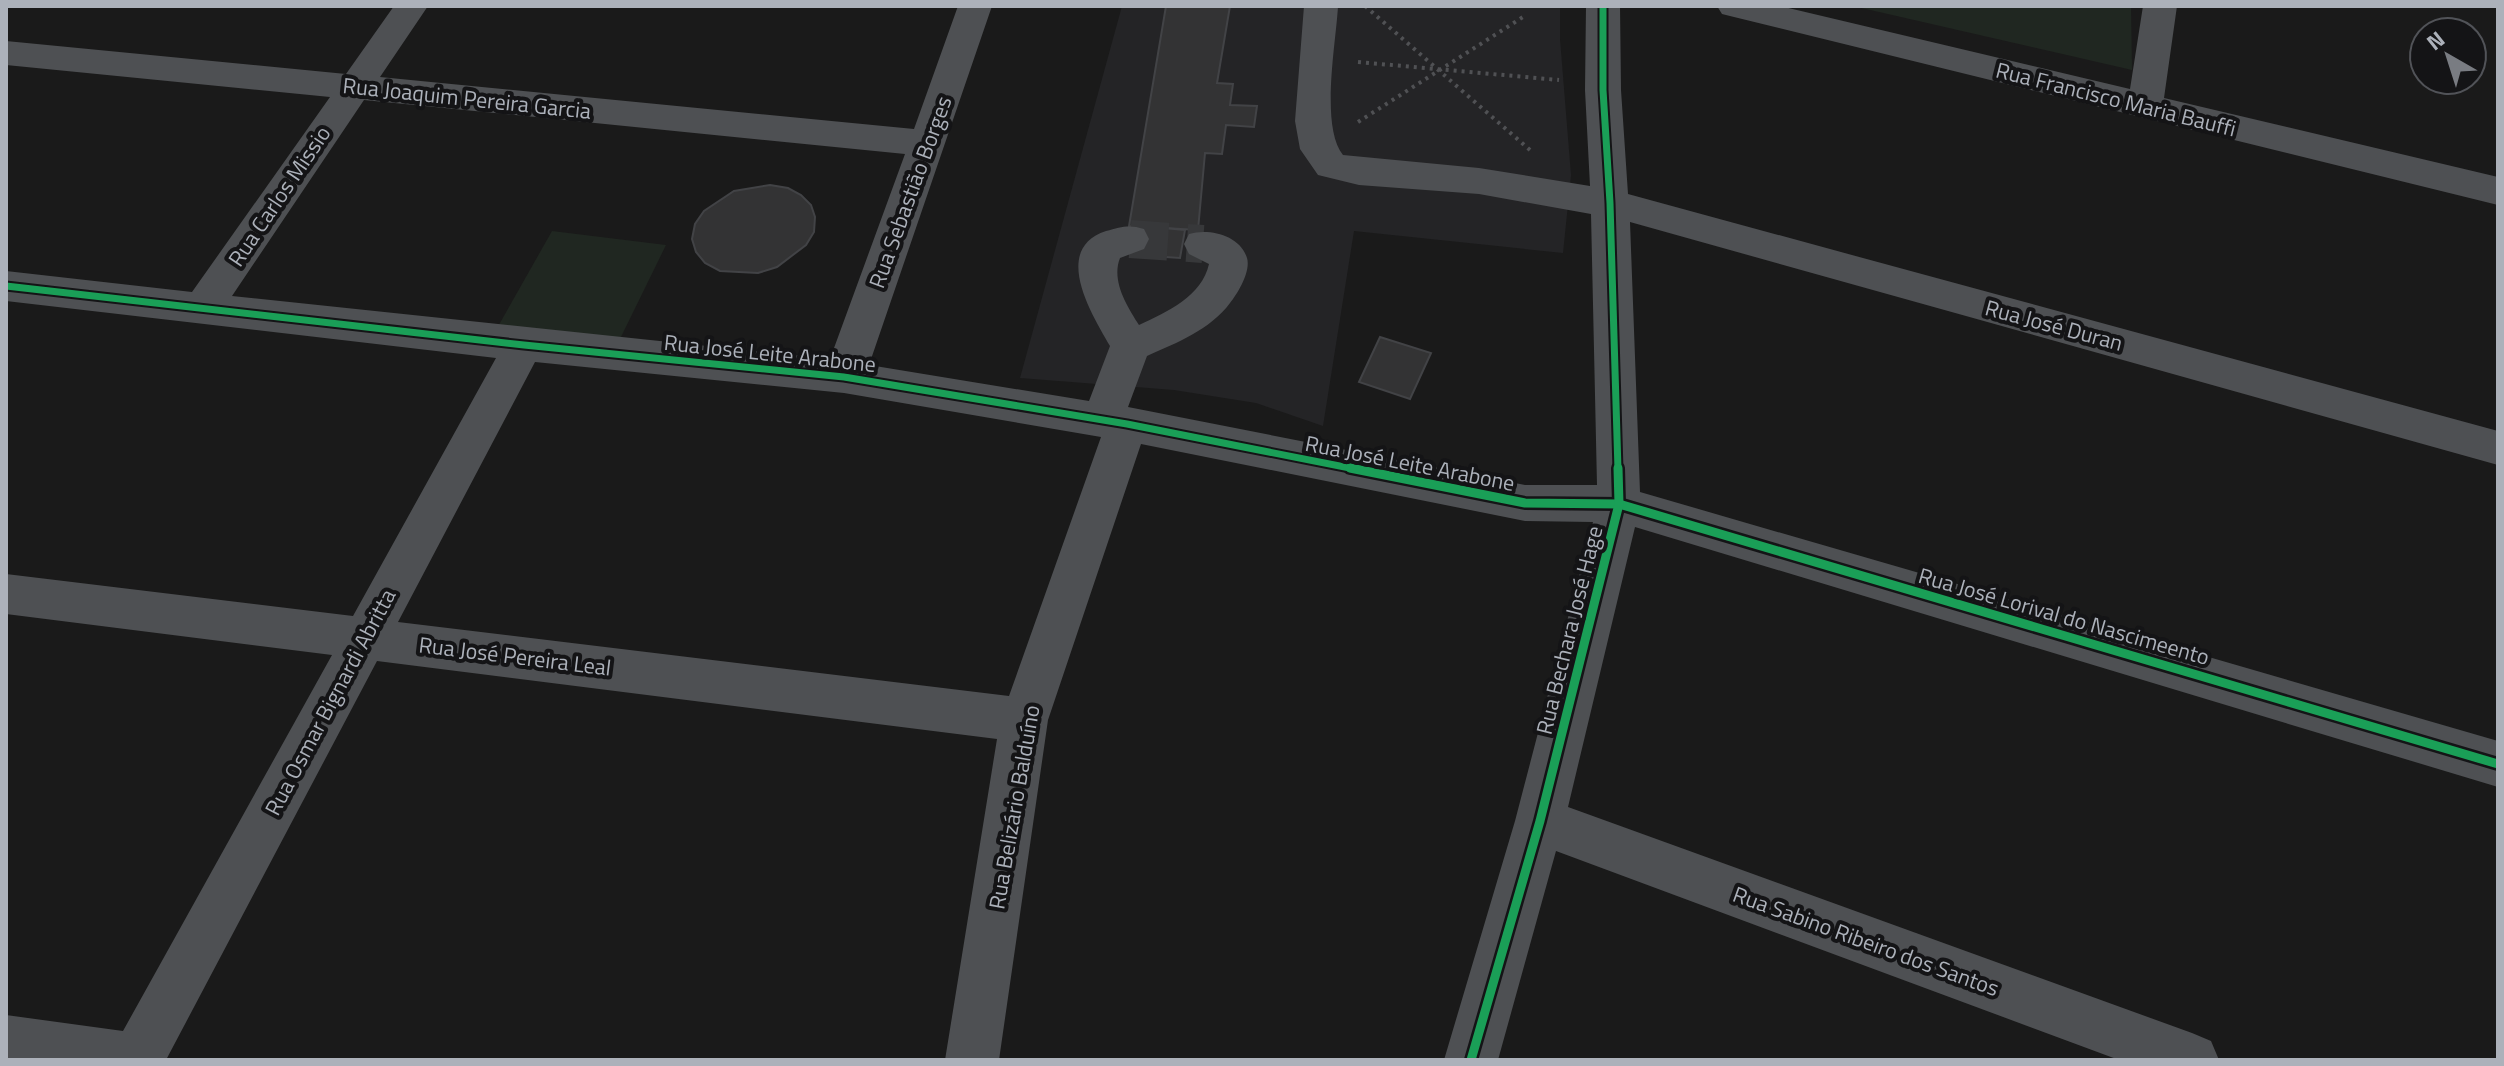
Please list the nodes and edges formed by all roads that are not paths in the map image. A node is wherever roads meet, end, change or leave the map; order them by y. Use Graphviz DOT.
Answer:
graph roads {
  1 [pos="411,6"];
  2 [pos="975,6"];
  3 [pos="1321,6"];
  4 [pos="1603,6"];
  5 [pos="1734,6"];
  6 [pos="2160,6"];
  7 [pos="6,53"];
  8 [pos="353,87"];
  9 [pos="2145,107"];
  10 [pos="929,143"];
  11 [pos="2498,191"];
  12 [pos="1610,203"];
  13 [pos="1130,239"];
  14 [pos="1203,244"];
  15 [pos="6,286"];
  16 [pos="203,307"];
  17 [pos="524,345"];
  18 [pos="1130,346"];
  19 [pos="844,377"];
  20 [pos="1115,422"];
  21 [pos="2498,448"];
  22 [pos="1619,504"];
  23 [pos="6,594"];
  24 [pos="364,637"];
  25 [pos="1024,720"];
  26 [pos="2498,764"];
  27 [pos="1540,821"];
  28 [pos="6,1042"];
  29 [pos="136,1060"];
  30 [pos="972,1060"];
  31 [pos="1471,1060"];
  32 [pos="2192,1060"];
  1 -- 8 [label="street, Rua Carlos Missio"];
  2 -- 10 [label="street, Rua Sebastião Borges"];
  3 -- 12 [label="street, Rua José Duran"];
  4 -- 12 [label="street, Rua Bechara José Hage"];
  5 -- 9 [label="street, Rua Francisco Maria Bauffi"];
  6 -- 9 [label="street"];
  7 -- 8 [label="street, Rua Joaquim Pereira Garcia"];
  8 -- 10 [label="street, Rua Joaquim Pereira Garcia"];
  8 -- 16 [label="street, Rua Carlos Missio"];
  9 -- 11 [label="street, Rua Francisco Maria Bauffi"];
  10 -- 19 [label="street, Rua Sebastião Borges"];
  12 -- 21 [label="street, Rua José Duran"];
  12 -- 22 [label="street, Rua Bechara José Hage"];
  13 -- 18 [label="street"];
  14 -- 18 [label="street"];
  15 -- 16 [label="street, Rua José Leite Arabone"];
  16 -- 17 [label="street, Rua José Leite Arabone"];
  17 -- 19 [label="street, Rua José Leite Arabone"];
  17 -- 24 [label="street, Rua Osmar Bignardi Abritta"];
  18 -- 20 [label="street, Rua Belizário Balduíno"];
  19 -- 20 [label="street, Rua José Leite Arabone"];
  20 -- 22 [label="street, Rua José Leite Arabone"];
  20 -- 25 [label="street, Rua Belizário Balduíno"];
  22 -- 26 [label="street, Rua José Lorival do Nascimeento"];
  22 -- 27 [label="street, Rua Bechara José Hage"];
  23 -- 24 [label="street, Rua José Pereira Leal"];
  24 -- 25 [label="street, Rua José Pereira Leal"];
  24 -- 29 [label="street, Rua Osmar Bignardi Abritta"];
  25 -- 30 [label="street, Rua Belizário Balduíno"];
  27 -- 31 [label="street, Rua Bechara José Hage"];
  27 -- 32 [label="street, Rua Sabino Ribeiro dos Santos"];
  28 -- 29 [label="street"];
}
